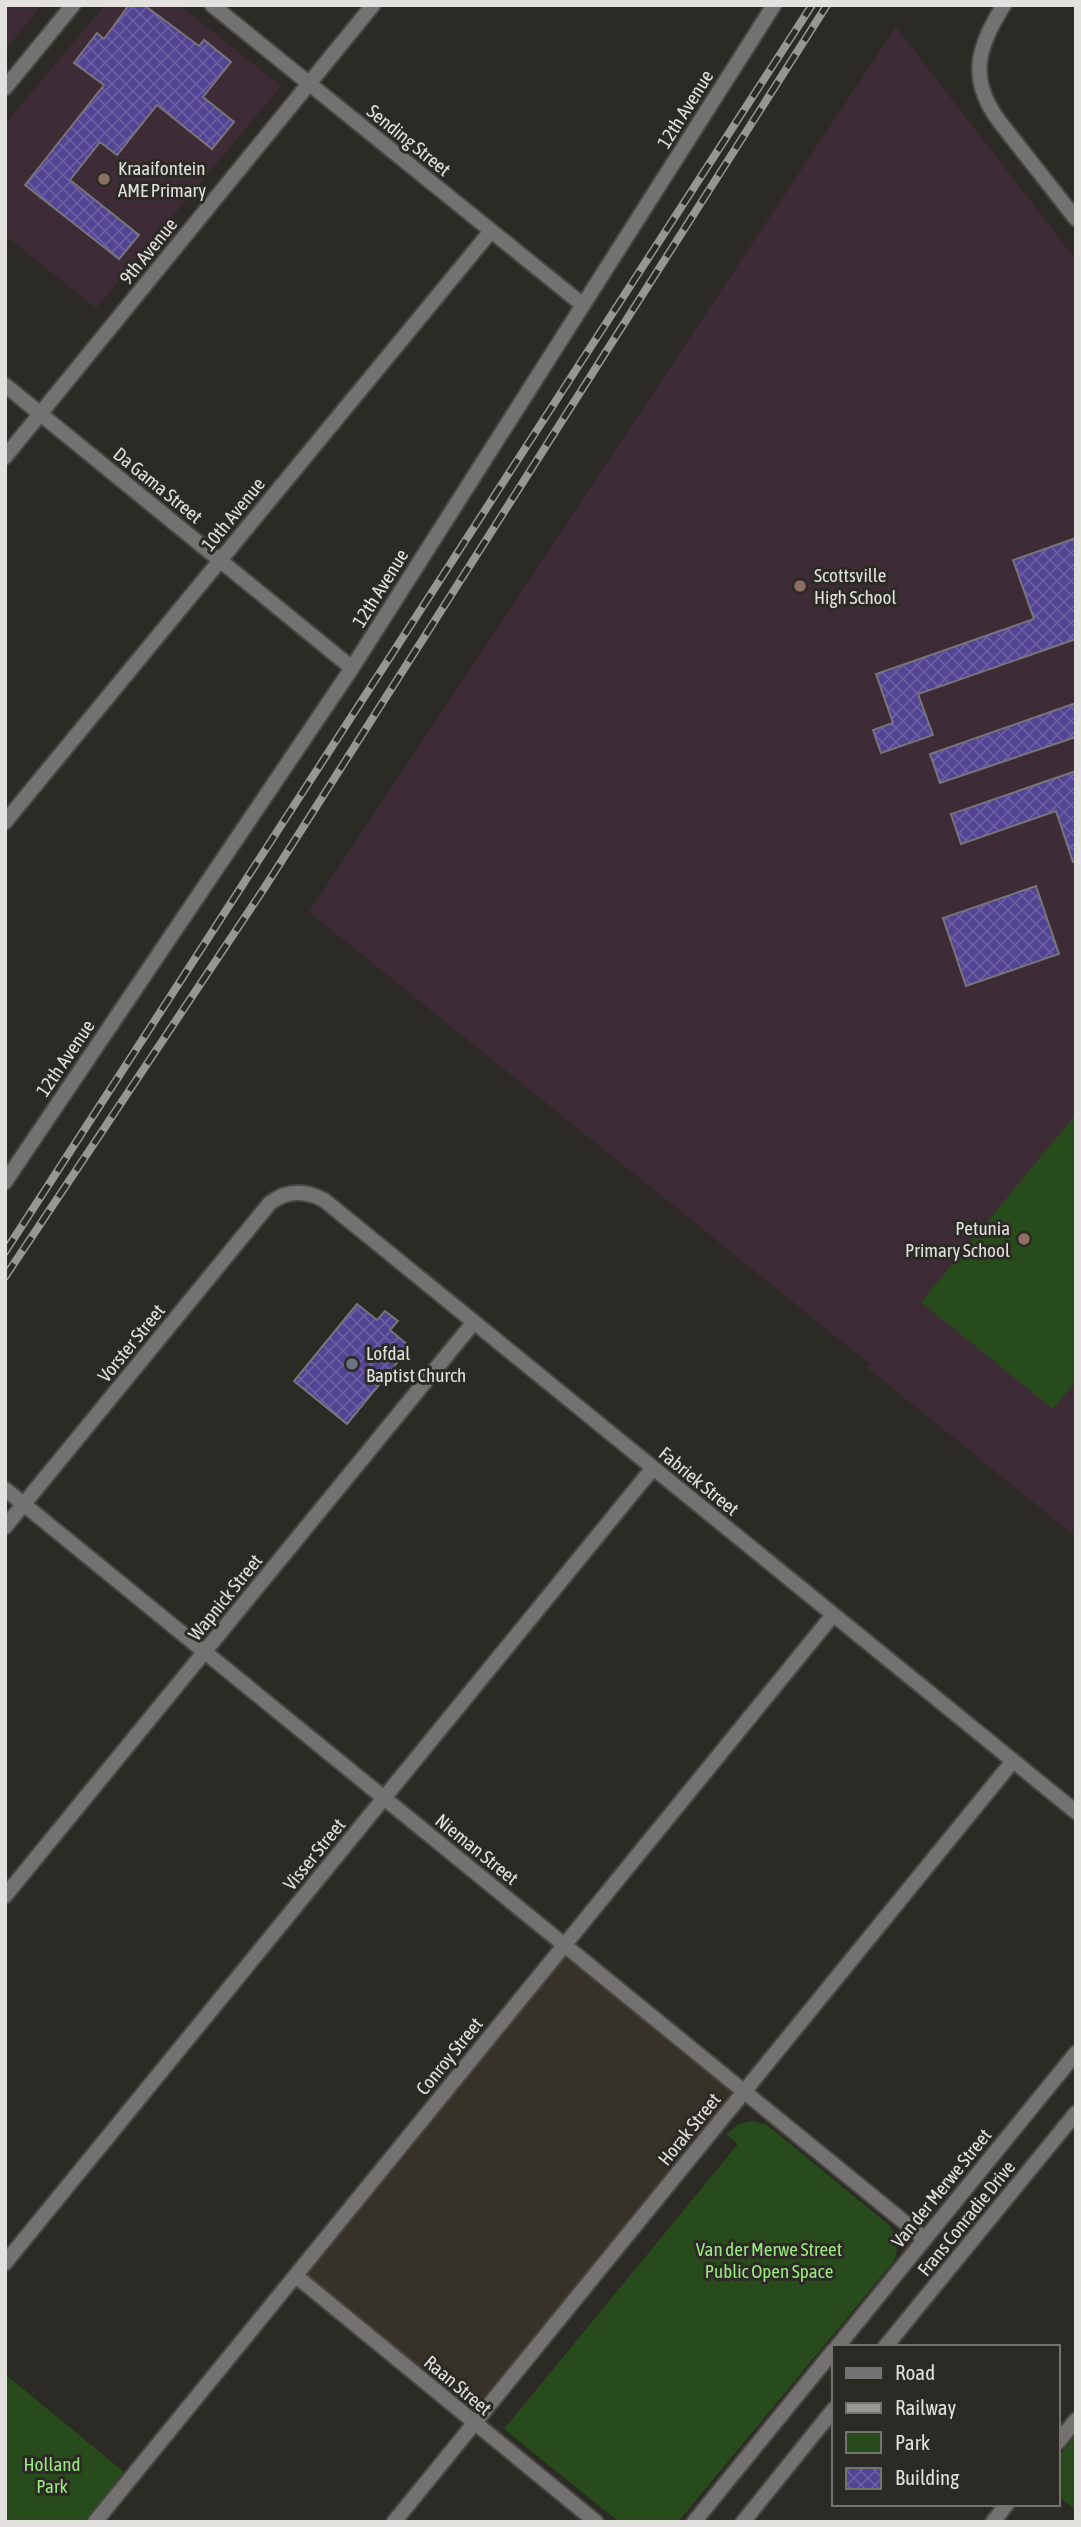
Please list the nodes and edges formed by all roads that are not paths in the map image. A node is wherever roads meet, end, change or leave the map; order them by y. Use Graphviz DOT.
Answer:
graph roads {
  1 [pos="73,5"];
  2 [pos="212,5"];
  3 [pos="373,5"];
  4 [pos="774,5"];
  5 [pos="1004,5"];
  6 [pos="309,84"];
  7 [pos="5,88"];
  8 [pos="1074,213"];
  9 [pos="491,231"];
  10 [pos="583,305"];
  11 [pos="5,385"];
  12 [pos="40,414"];
  13 [pos="5,457"];
  14 [pos="220,561"];
  15 [pos="352,668"];
  16 [pos="5,822"];
  17 [pos="5,1181"];
  18 [pos="293,1192"];
  19 [pos="474,1322"];
  20 [pos="653,1468"];
  21 [pos="5,1489"];
  22 [pos="24,1504"];
  23 [pos="5,1527"];
  24 [pos="833,1615"];
  25 [pos="205,1652"];
  26 [pos="1013,1761"];
  27 [pos="384,1798"];
  28 [pos="1076,1812"];
  29 [pos="5,1896"];
  30 [pos="565,1945"];
  31 [pos="1076,2053"];
  32 [pos="744,2092"];
  33 [pos="1076,2113"];
  34 [pos="925,2239"];
  35 [pos="5,2263"];
  36 [pos="296,2276"];
  37 [pos="837,2345"];
  38 [pos="887,2345"];
  39 [pos="832,2352"];
  40 [pos="832,2411"];
  41 [pos="1076,2420"];
  42 [pos="474,2423"];
  43 [pos="1060,2440"];
  44 [pos="1005,2506"];
  45 [pos="95,2522"];
  46 [pos="394,2522"];
  47 [pos="596,2522"];
  48 [pos="694,2522"];
  49 [pos="743,2522"];
  50 [pos="993,2522"];
  1 -- 7 [label="street"];
  2 -- 6 [label="street, Sending Street"];
  3 -- 6 [label="street, 9th Avenue"];
  4 -- 10 [label="street, 12th Avenue"];
  5 -- 8 [label="street"];
  6 -- 9 [label="street, Sending Street"];
  6 -- 12 [label="street, 9th Avenue"];
  9 -- 10 [label="street, Sending Street"];
  9 -- 14 [label="street, 10th Avenue"];
  10 -- 15 [label="street, 12th Avenue"];
  11 -- 12 [label="street, Da Gama Street"];
  12 -- 13 [label="street, 9th Avenue"];
  12 -- 14 [label="street, Da Gama Street"];
  14 -- 15 [label="street, Da Gama Street"];
  14 -- 16 [label="street, 10th Avenue"];
  15 -- 17 [label="street, 12th Avenue"];
  18 -- 19 [label="street, Fabriek Street"];
  18 -- 22 [label="street, Vorster Street"];
  19 -- 20 [label="street, Fabriek Street"];
  19 -- 25 [label="street, Wapnick Street"];
  20 -- 24 [label="street, Fabriek Street"];
  20 -- 27 [label="street, Visser Street"];
  21 -- 22 [label="street, Nieman Street"];
  22 -- 23 [label="street, Vorster Street"];
  22 -- 25 [label="street, Nieman Street"];
  24 -- 26 [label="street, Fabriek Street"];
  24 -- 30 [label="street, Conroy Street"];
  25 -- 27 [label="street, Nieman Street"];
  25 -- 29 [label="street, Wapnick Street"];
  26 -- 28 [label="street, Fabriek Street"];
  26 -- 32 [label="street, Horak Street"];
  27 -- 30 [label="street, Nieman Street"];
  27 -- 35 [label="street, Visser Street"];
  30 -- 32 [label="street, Nieman Street"];
  30 -- 36 [label="street, Conroy Street"];
  31 -- 34 [label="street, Van der Merwe Street"];
  32 -- 34 [label="street, Nieman Street"];
  32 -- 42 [label="street, Horak Street"];
  33 -- 38 [label="street, Frans Conradie Drive"];
  34 -- 37 [label="street, Van der Merwe Street"];
  36 -- 42 [label="street, Raan Street"];
  36 -- 45 [label="street, Conroy Street"];
  39 -- 48 [label="street, Van der Merwe Street"];
  40 -- 49 [label="street"];
  41 -- 43 [label="street"];
  42 -- 46 [label="street, Horak Street"];
  42 -- 47 [label="street, Raan Street"];
  44 -- 50 [label="street"];
}
